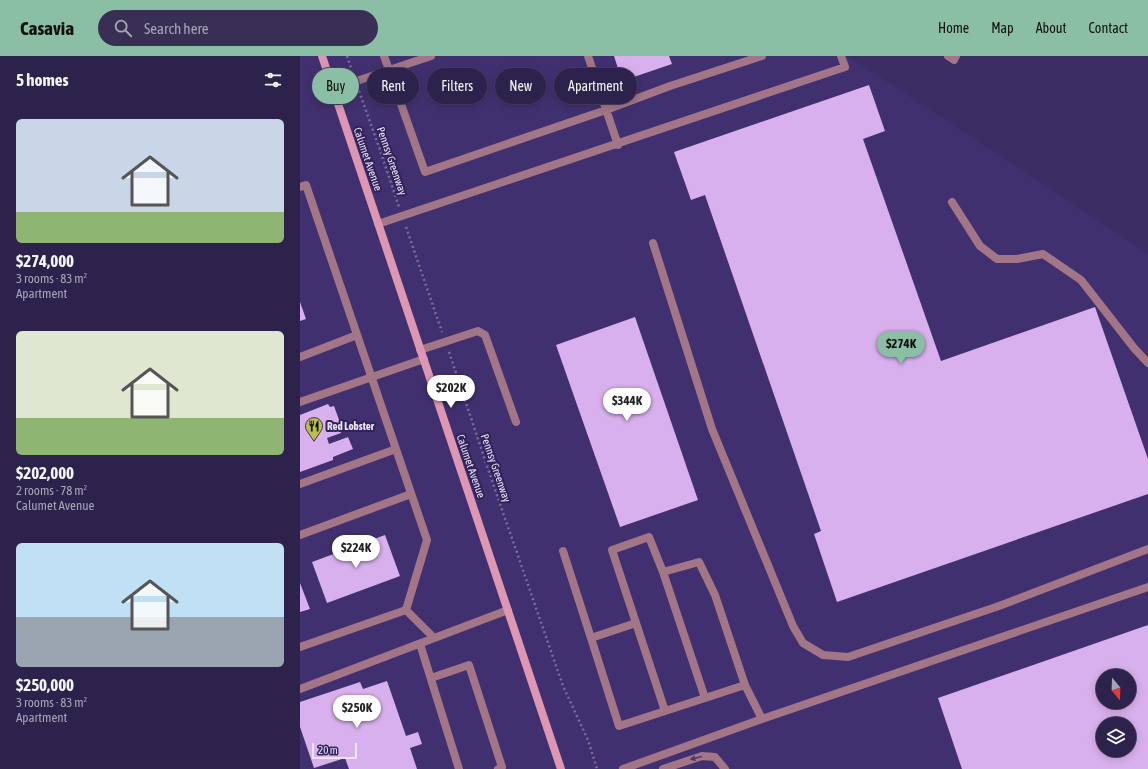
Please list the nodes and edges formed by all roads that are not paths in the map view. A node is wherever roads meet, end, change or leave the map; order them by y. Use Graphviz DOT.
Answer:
graph roads {
  1 [pos="322,56"];
  2 [pos="384,56"];
  3 [pos="432,56"];
  4 [pos="588,56"];
  5 [pos="762,56"];
  6 [pos="841,56"];
  7 [pos="948,56"];
  8 [pos="956,56"];
  9 [pos="326,68"];
  10 [pos="388,68"];
  11 [pos="398,68"];
  12 [pos="338,104"];
  13 [pos="401,104"];
  14 [pos="606,110"];
  15 [pos="618,145"];
  16 [pos="300,187"];
  17 [pos="952,202"];
  18 [pos="378,224"];
  19 [pos="653,243"];
  20 [pos="357,335"];
  21 [pos="420,350"];
  22 [pos="300,357"];
  23 [pos="424,360"];
  24 [pos="1148,363"];
  25 [pos="372,377"];
  26 [pos="300,402"];
  27 [pos="516,422"];
  28 [pos="396,449"];
  29 [pos="300,484"];
  30 [pos="411,494"];
  31 [pos="300,535"];
  32 [pos="1148,549"];
  33 [pos="563,551"];
  34 [pos="663,572"];
  35 [pos="1148,587"];
  36 [pos="406,610"];
  37 [pos="508,610"];
  38 [pos="636,623"];
  39 [pos="434,638"];
  40 [pos="591,638"];
  41 [pos="420,644"];
  42 [pos="300,647"];
  43 [pos="431,678"];
  44 [pos="745,685"];
  45 [pos="300,689"];
  46 [pos="705,698"];
  47 [pos="665,711"];
  48 [pos="762,719"];
  49 [pos="459,769"];
  50 [pos="498,769"];
  51 [pos="561,769"];
  52 [pos="623,769"];
  53 [pos="663,769"];
  54 [pos="725,769"];
  1 -- 9 [label="main road, Calumet Avenue"];
  2 -- 10 [label="lane"];
  3 -- 11 [label="lane"];
  4 -- 14 [label="lane"];
  5 -- 14 [label="lane"];
  6 -- 15 [label="lane"];
  7 -- 8 [label="lane"];
  12 -- 18 [label="main road, Calumet Avenue"];
  13 -- 14 [label="lane"];
  14 -- 15 [label="lane"];
  15 -- 18 [label="lane"];
  16 -- 20 [label="lane"];
  17 -- 24 [label="lane"];
  18 -- 21 [label="main road, Calumet Avenue"];
  19 -- 32 [label="lane"];
  20 -- 22 [label="lane"];
  20 -- 25 [label="lane"];
  21 -- 23 [label="main road, Calumet Avenue"];
  21 -- 27 [label="lane"];
  23 -- 25 [label="lane"];
  23 -- 37 [label="main road, Calumet Avenue"];
  25 -- 26 [label="lane"];
  25 -- 28 [label="lane"];
  28 -- 29 [label="lane"];
  28 -- 30 [label="lane"];
  30 -- 31 [label="lane"];
  30 -- 36 [label="lane"];
  33 -- 40 [label="lane"];
  34 -- 38 [label="lane"];
  34 -- 44 [label="lane"];
  34 -- 46 [label="lane"];
  35 -- 48 [label="lane"];
  36 -- 39 [label="lane"];
  36 -- 42 [label="lane"];
  37 -- 39 [label="lane"];
  37 -- 51 [label="main road, Calumet Avenue"];
  38 -- 40 [label="lane"];
  38 -- 47 [label="lane"];
  39 -- 41 [label="lane"];
  40 -- 47 [label="lane"];
  41 -- 43 [label="lane"];
  41 -- 45 [label="lane"];
  43 -- 49 [label="lane"];
  43 -- 50 [label="lane"];
  44 -- 46 [label="lane"];
  44 -- 48 [label="lane"];
  46 -- 47 [label="lane"];
  48 -- 52 [label="lane"];
  54 -- 53 [label="lane, one-way"];
}
